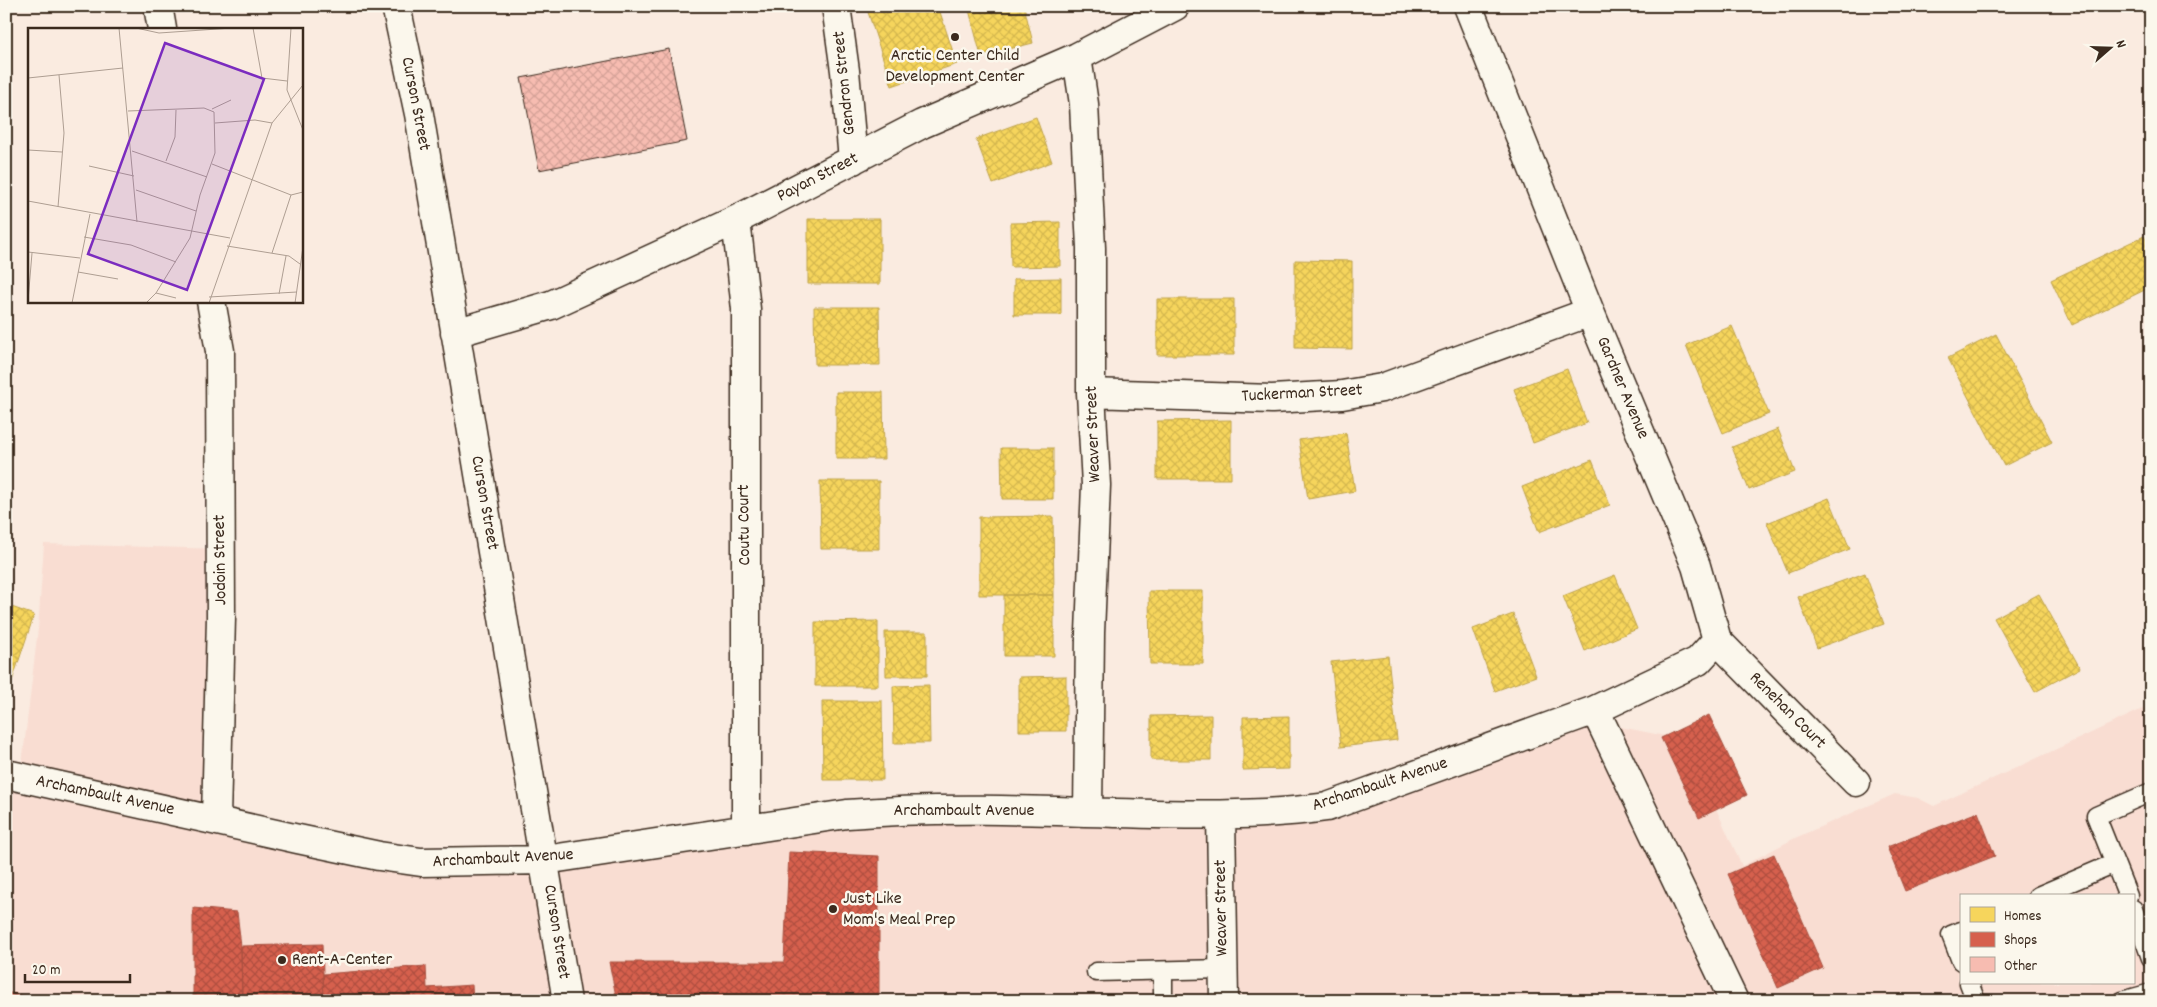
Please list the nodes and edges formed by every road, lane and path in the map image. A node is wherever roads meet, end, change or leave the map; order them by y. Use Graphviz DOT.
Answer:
graph roads {
  1 [pos="158,6"];
  2 [pos="396,6"];
  3 [pos="836,6"];
  4 [pos="1175,6"];
  5 [pos="1468,6"];
  6 [pos="162,28"];
  7 [pos="1077,57"];
  8 [pos="853,160"];
  9 [pos="736,220"];
  10 [pos="211,302"];
  11 [pos="1590,312"];
  12 [pos="455,333"];
  13 [pos="1091,393"];
  14 [pos="1717,640"];
  15 [pos="1595,710"];
  16 [pos="6,774"];
  17 [pos="1856,782"];
  18 [pos="2151,792"];
  19 [pos="1088,812"];
  20 [pos="1220,815"];
  21 [pos="216,819"];
  22 [pos="746,830"];
  23 [pos="545,860"];
  24 [pos="2115,863"];
  25 [pos="2043,894"];
  26 [pos="2127,894"];
  27 [pos="2134,913"];
  28 [pos="1960,931"];
  29 [pos="1960,958"];
  30 [pos="2151,958"];
  31 [pos="1224,969"];
  32 [pos="1096,972"];
  33 [pos="1163,972"];
  34 [pos="1969,984"];
  35 [pos="2151,993"];
  36 [pos="568,1001"];
  37 [pos="1162,1001"];
  38 [pos="1224,1001"];
  39 [pos="1734,1001"];
  40 [pos="1976,1001"];
  41 [pos="2122,1001"];
  1 -- 6 [label="street"];
  2 -- 12 [label="street, Curson Street"];
  3 -- 8 [label="street, Gendron Street"];
  4 -- 7 [label="street, Payan Street"];
  5 -- 11 [label="street, Gardner Avenue"];
  7 -- 8 [label="street, Payan Street"];
  7 -- 13 [label="street, Weaver Street"];
  8 -- 9 [label="street, Payan Street"];
  9 -- 12 [label="street, Payan Street"];
  9 -- 22 [label="street, Coutu Court"];
  10 -- 21 [label="street, Jodoin Street"];
  11 -- 13 [label="street, Tuckerman Street"];
  11 -- 14 [label="street, Gardner Avenue"];
  12 -- 23 [label="street, Curson Street"];
  13 -- 19 [label="street, Weaver Street"];
  14 -- 15 [label="street"];
  14 -- 17 [label="street, Renehan Court"];
  15 -- 20 [label="street, Archambault Avenue"];
  15 -- 39 [label="street"];
  16 -- 21 [label="street, Archambault Avenue"];
  18 -- 24 [label="lane"];
  19 -- 20 [label="street, Archambault Avenue"];
  19 -- 22 [label="street, Archambault Avenue"];
  20 -- 31 [label="street, Weaver Street"];
  21 -- 23 [label="street, Archambault Avenue"];
  22 -- 23 [label="street, Archambault Avenue"];
  23 -- 36 [label="street, Curson Street"];
  24 -- 25 [label="lane"];
  24 -- 26 [label="lane"];
  27 -- 30 [label="lane"];
  28 -- 29 [label="lane"];
  31 -- 33 [label="lane"];
  31 -- 38 [label="street, Weaver Street"];
  32 -- 33 [label="lane"];
  33 -- 37 [label="lane"];
  34 -- 40 [label="lane"];
  35 -- 41 [label="lane"];
}
